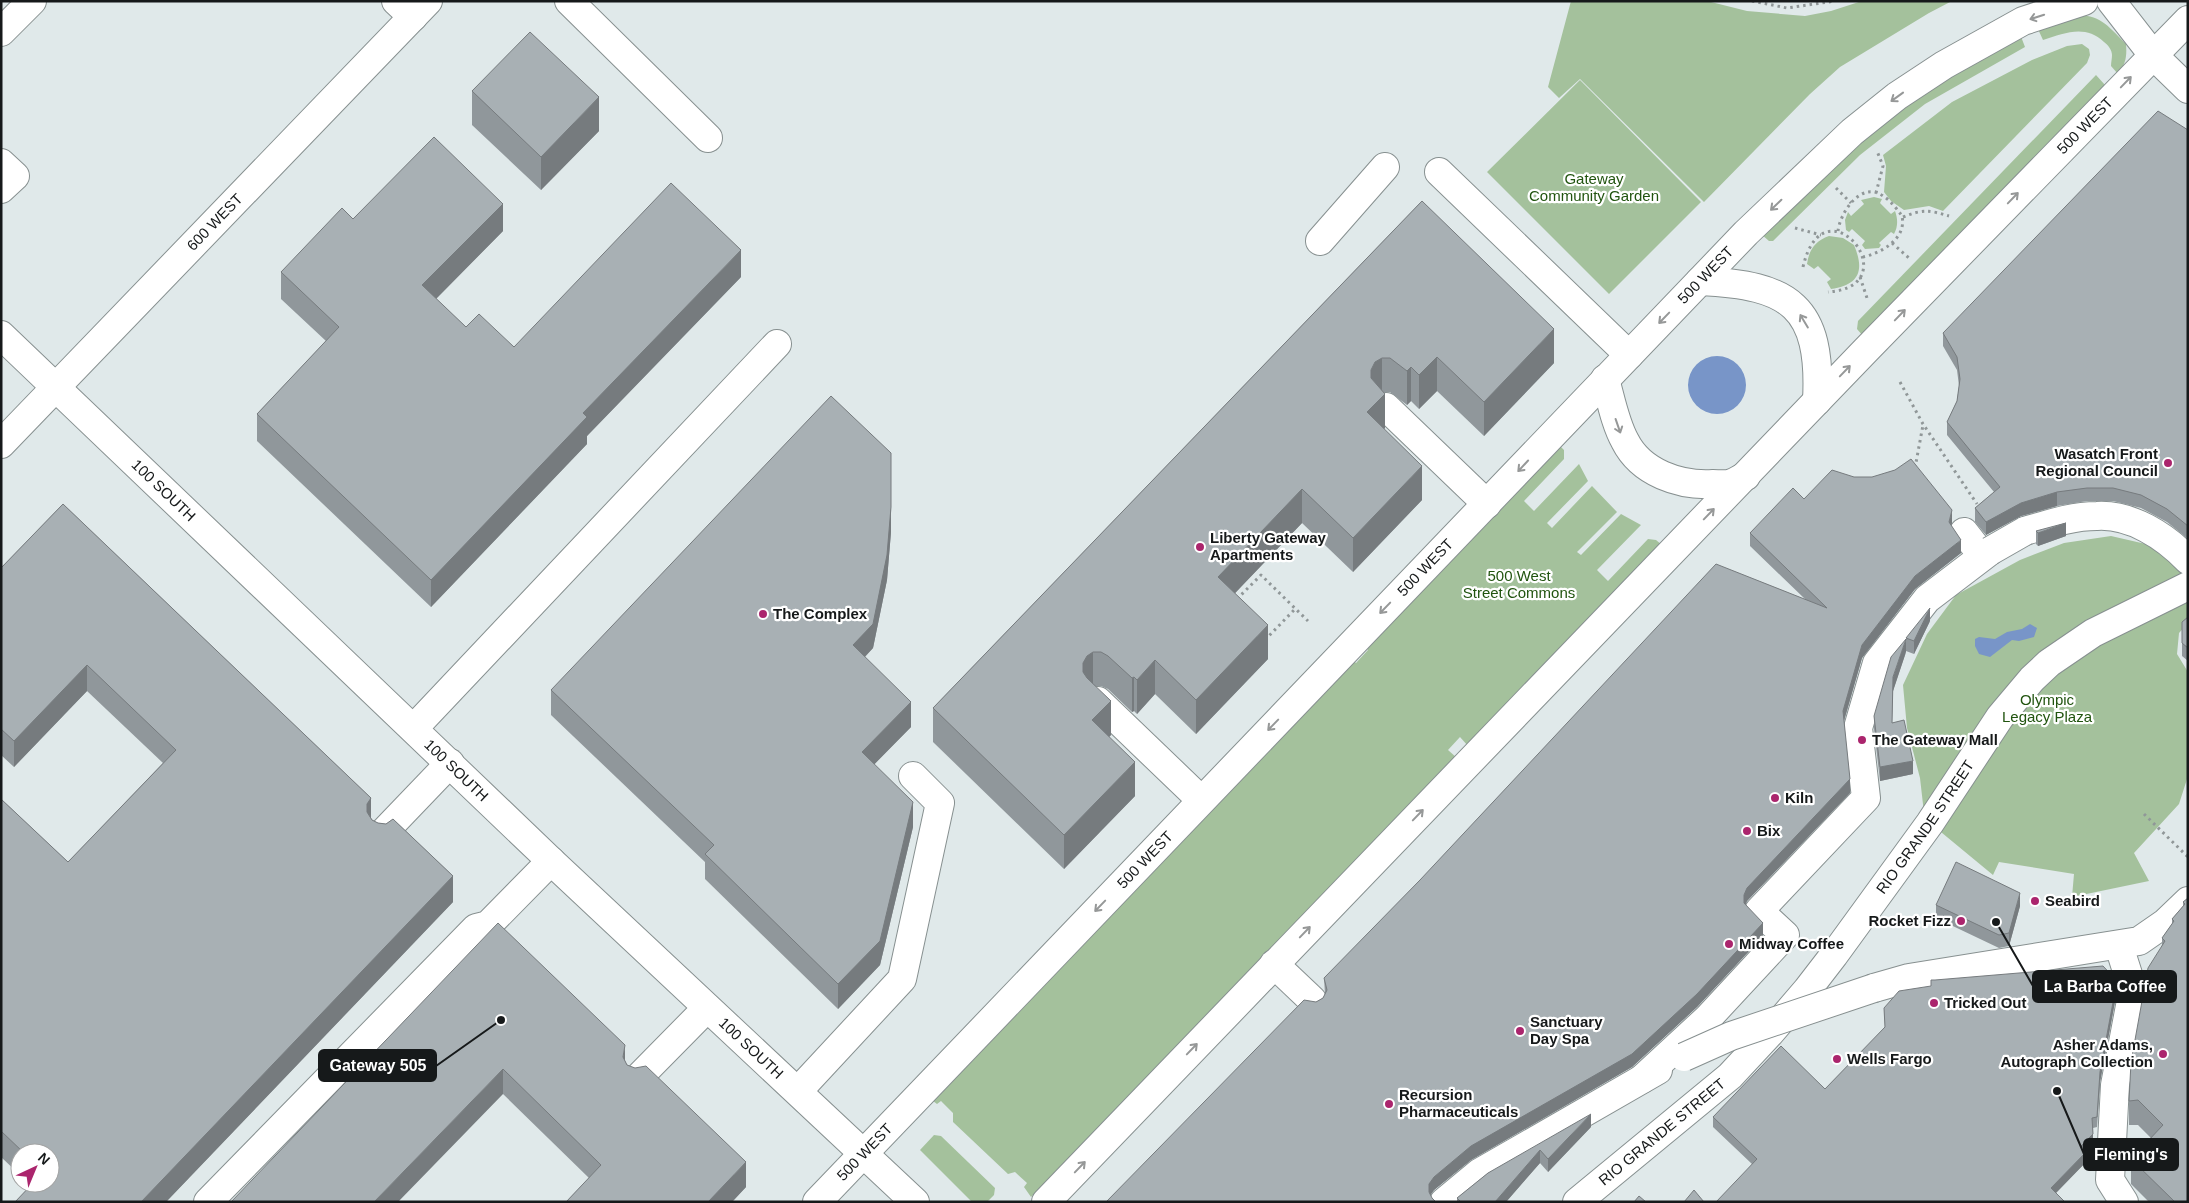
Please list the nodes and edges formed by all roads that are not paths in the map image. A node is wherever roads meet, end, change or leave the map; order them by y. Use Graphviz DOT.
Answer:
graph roads {
  1 [pos="32,1"];
  2 [pos="569,1"];
  3 [pos="2084,1"];
  4 [pos="2111,1"];
  5 [pos="412,7"];
  6 [pos="2188,20"];
  7 [pos="1,32"];
  8 [pos="2153,55"];
  9 [pos="2188,89"];
  10 [pos="708,138"];
  11 [pos="1,163"];
  12 [pos="1385,168"];
  13 [pos="1439,172"];
  14 [pos="1,189"];
  15 [pos="1320,241"];
  16 [pos="1700,281"];
  17 [pos="1,335"];
  18 [pos="777,344"];
  19 [pos="1629,355"];
  20 [pos="1605,379"];
  21 [pos="56,388"];
  22 [pos="1817,401"];
  23 [pos="1386,407"];
  24 [pos="1,444"];
  25 [pos="1747,475"];
  26 [pos="1487,504"];
  27 [pos="1964,532"];
  28 [pos="1986,553"];
  29 [pos="2186,558"];
  30 [pos="2188,586"];
  31 [pos="1098,701"];
  32 [pos="414,728"];
  33 [pos="450,763"];
  34 [pos="913,776"];
  35 [pos="1201,800"];
  36 [pos="382,834"];
  37 [pos="551,861"];
  38 [pos="2188,901"];
  39 [pos="2118,946"];
  40 [pos="1274,964"];
  41 [pos="1312,1000"];
  42 [pos="706,1008"];
  43 [pos="638,1078"];
  44 [pos="1642,1079"];
  45 [pos="798,1091"];
  46 [pos="863,1152"];
  47 [pos="208,1202"];
  48 [pos="817,1202"];
  49 [pos="915,1202"];
  50 [pos="1046,1202"];
  51 [pos="1444,1202"];
  52 [pos="1577,1202"];
  53 [pos="2124,1202"];
  1 -- 7 [label="street"];
  2 -- 10 [label="street"];
  3 -- 16 [label="street, 500 WEST, one-way"];
  4 -- 8 [label="street"];
  5 -- 21 [label="street, 600 WEST"];
  6 -- 8 [label="street, 500 WEST"];
  8 -- 9 [label="street"];
  22 -- 8 [label="street, 500 WEST, one-way"];
  11 -- 14 [label="street"];
  12 -- 15 [label="street"];
  13 -- 19 [label="street"];
  16 -- 19 [label="street, 500 WEST, one-way"];
  22 -- 16 [label="street, one-way"];
  17 -- 21 [label="street, 100 SOUTH"];
  18 -- 32 [label="street"];
  19 -- 20 [label="street, 500 WEST"];
  20 -- 25 [label="street, one-way"];
  20 -- 26 [label="street, 500 WEST, one-way"];
  21 -- 24 [label="street, 600 WEST"];
  21 -- 32 [label="street, 100 SOUTH"];
  22 -- 25 [label="street, 500 WEST"];
  23 -- 26 [label="street"];
  40 -- 25 [label="street, 500 WEST, one-way"];
  26 -- 35 [label="street, 500 WEST, one-way"];
  27 -- 28 [label="street"];
  28 -- 29 [label="street, bridge"];
  28 -- 44 [label="street"];
  30 -- 52 [label="street, RIO GRANDE STREET"];
  31 -- 35 [label="street"];
  32 -- 33 [label="street, 100 SOUTH"];
  33 -- 36 [label="street"];
  33 -- 37 [label="street, 100 SOUTH"];
  34 -- 45 [label="street"];
  35 -- 46 [label="street, 500 WEST, one-way"];
  37 -- 42 [label="street, 100 SOUTH"];
  37 -- 47 [label="street"];
  38 -- 39 [label="street"];
  39 -- 44 [label="street, bridge"];
  39 -- 53 [label="street"];
  40 -- 41 [label="street"];
  50 -- 40 [label="street, 500 WEST, one-way"];
  42 -- 43 [label="street"];
  42 -- 45 [label="street, 100 SOUTH"];
  44 -- 51 [label="street"];
  45 -- 46 [label="street, 100 SOUTH"];
  46 -- 48 [label="street, 500 WEST"];
  46 -- 49 [label="street, 100 SOUTH"];
}
